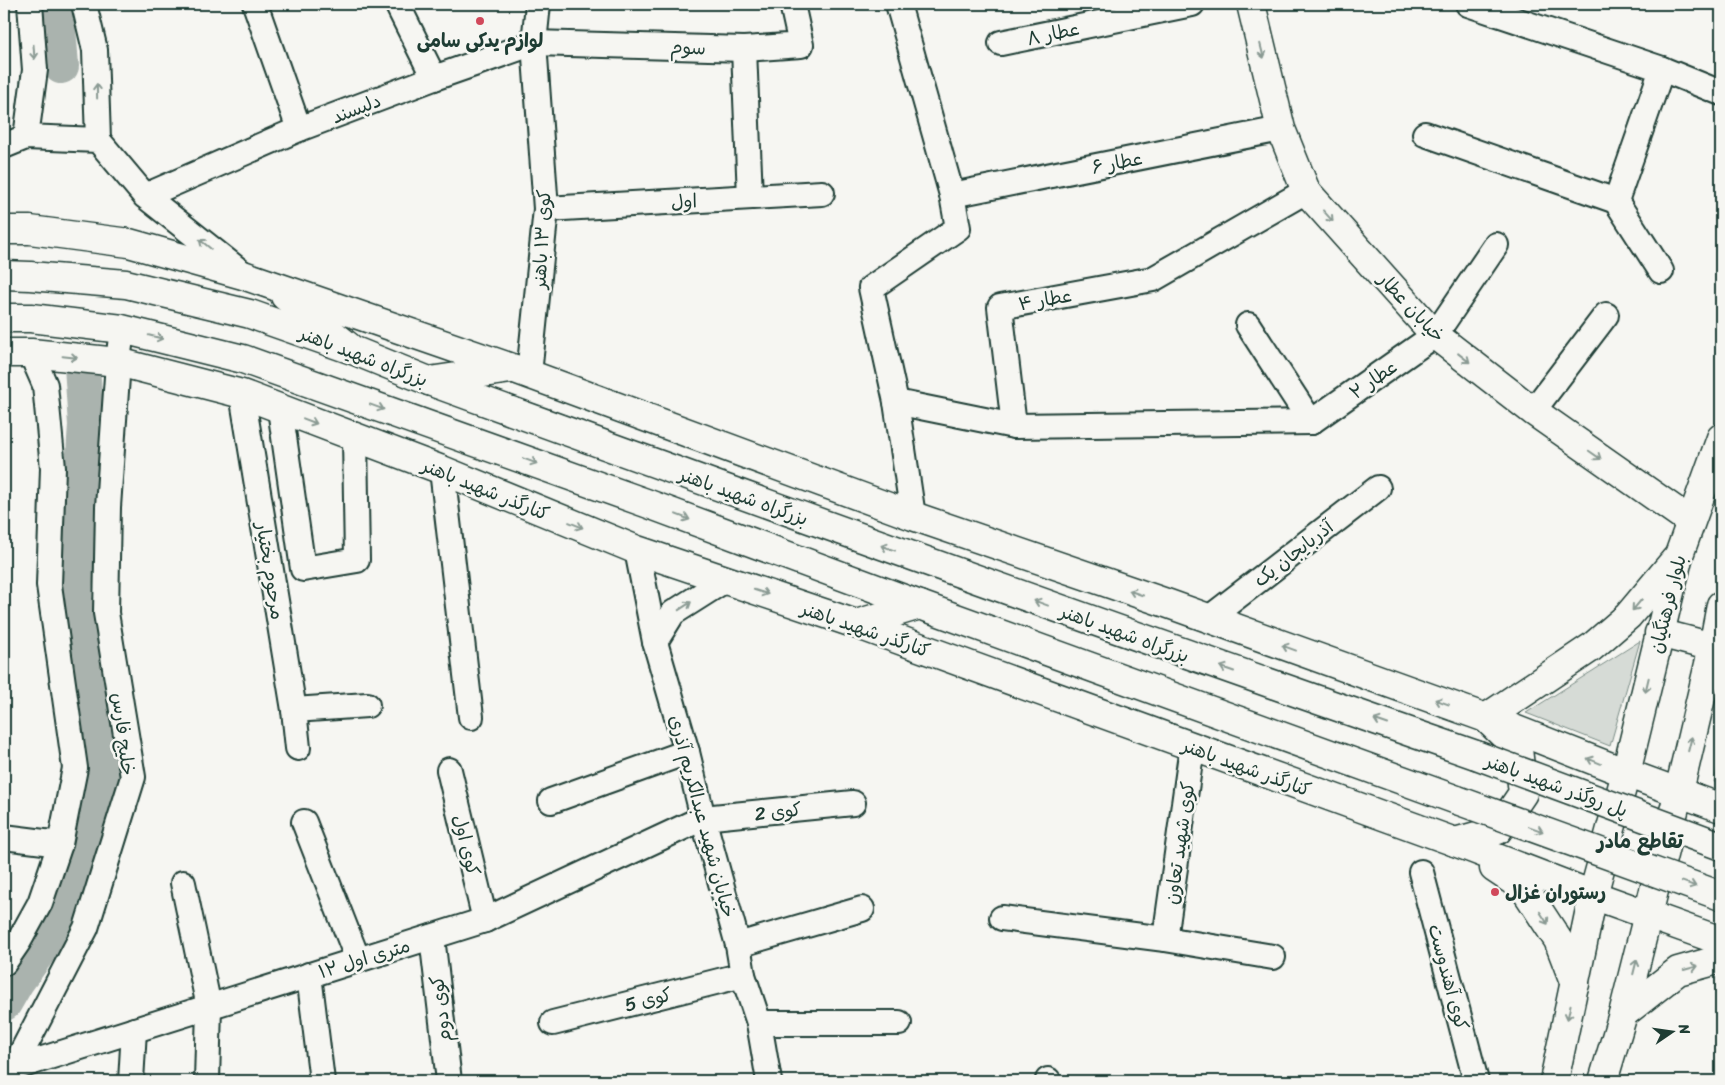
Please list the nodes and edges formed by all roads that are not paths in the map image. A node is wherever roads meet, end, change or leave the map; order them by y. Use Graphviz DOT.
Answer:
graph roads {
  1 [pos="30,4"];
  2 [pos="84,4"];
  3 [pos="255,4"];
  4 [pos="397,4"];
  5 [pos="538,4"];
  6 [pos="792,4"];
  7 [pos="898,4"];
  8 [pos="1251,4"];
  9 [pos="1468,4"];
  10 [pos="1185,5"];
  11 [pos="534,43"];
  12 [pos="1002,43"];
  13 [pos="744,49"];
  14 [pos="1662,70"];
  15 [pos="434,78"];
  16 [pos="1721,93"];
  17 [pos="299,129"];
  18 [pos="1281,129"];
  19 [pos="1425,134"];
  20 [pos="26,137"];
  21 [pos="98,140"];
  22 [pos="4,146"];
  23 [pos="1306,191"];
  24 [pos="822,193"];
  25 [pos="952,195"];
  26 [pos="145,196"];
  27 [pos="750,197"];
  28 [pos="1616,201"];
  29 [pos="546,209"];
  30 [pos="4,230"];
  31 [pos="1496,245"];
  32 [pos="1661,271"];
  33 [pos="4,275"];
  34 [pos="255,279"];
  35 [pos="1606,314"];
  36 [pos="4,318"];
  37 [pos="1248,325"];
  38 [pos="122,329"];
  39 [pos="1435,336"];
  40 [pos="355,351"];
  41 [pos="4,353"];
  42 [pos="31,353"];
  43 [pos="118,362"];
  44 [pos="522,371"];
  45 [pos="429,382"];
  46 [pos="242,394"];
  47 [pos="896,402"];
  48 [pos="280,408"];
  49 [pos="1533,411"];
  50 [pos="1312,422"];
  51 [pos="1014,426"];
  52 [pos="356,438"];
  53 [pos="1721,438"];
  54 [pos="442,470"];
  55 [pos="1378,488"];
  56 [pos="913,516"];
  57 [pos="1690,521"];
  58 [pos="637,550"];
  59 [pos="1679,555"];
  60 [pos="725,580"];
  61 [pos="920,605"];
  62 [pos="1721,608"];
  63 [pos="1208,619"];
  64 [pos="856,624"];
  65 [pos="1659,634"];
  66 [pos="655,642"];
  67 [pos="1713,647"];
  68 [pos="367,705"];
  69 [pos="294,710"];
  70 [pos="471,716"];
  71 [pos="1486,718"];
  72 [pos="1192,747"];
  73 [pos="298,748"];
  74 [pos="687,752"];
  75 [pos="1476,755"];
  76 [pos="448,770"];
  77 [pos="1626,774"];
  78 [pos="1679,791"];
  79 [pos="551,801"];
  80 [pos="853,803"];
  81 [pos="1721,808"];
  82 [pos="703,818"];
  83 [pos="304,822"];
  84 [pos="4,837"];
  85 [pos="1455,842"];
  86 [pos="60,844"];
  87 [pos="1721,846"];
  88 [pos="1421,872"];
  89 [pos="183,883"];
  90 [pos="1593,895"];
  91 [pos="1721,896"];
  92 [pos="862,909"];
  93 [pos="1648,914"];
  94 [pos="1002,918"];
  95 [pos="485,920"];
  96 [pos="432,937"];
  97 [pos="1165,939"];
  98 [pos="11,940"];
  99 [pos="1721,941"];
  100 [pos="738,945"];
  101 [pos="1273,957"];
  102 [pos="1721,959"];
  103 [pos="358,960"];
  104 [pos="4,963"];
  105 [pos="744,975"];
  106 [pos="309,976"];
  107 [pos="1575,984"];
  108 [pos="209,1007"];
  109 [pos="1623,1014"];
  110 [pos="553,1023"];
  111 [pos="759,1023"];
  112 [pos="899,1023"];
  113 [pos="134,1030"];
  114 [pos="10,1075"];
  115 [pos="131,1081"];
  116 [pos="207,1081"];
  117 [pos="322,1081"];
  118 [pos="449,1081"];
  119 [pos="769,1081"];
  120 [pos="1476,1081"];
  121 [pos="1554,1081"];
  122 [pos="1603,1081"];
  1 -- 20 [label="street, one-way"];
  21 -- 2 [label="street, one-way"];
  3 -- 17 [label="street"];
  4 -- 15 [label="street"];
  5 -- 11 [label="street"];
  6 -- 13 [label="street, سوم"];
  7 -- 25 [label="street"];
  8 -- 18 [label="main road, خیابان عطار, one-way"];
  9 -- 14 [label="street"];
  10 -- 12 [label="street, عطار ۸"];
  11 -- 13 [label="street, سوم"];
  11 -- 15 [label="street, دلپسند"];
  11 -- 29 [label="street, کوی ۱۳ باهنر"];
  13 -- 27 [label="street"];
  14 -- 16 [label="street"];
  14 -- 28 [label="street"];
  15 -- 17 [label="street, دلپسند"];
  17 -- 26 [label="street, دلپسند"];
  18 -- 23 [label="main road, خیابان عطار"];
  18 -- 25 [label="street, عطار ۶"];
  19 -- 28 [label="street"];
  20 -- 21 [label="street"];
  20 -- 22 [label="street"];
  21 -- 26 [label="street"];
  23 -- 39 [label="main road, خیابان عطار, one-way"];
  23 -- 51 [label="street, عطار ۴"];
  24 -- 27 [label="street, اول"];
  25 -- 47 [label="street"];
  34 -- 26 [label="street, one-way"];
  27 -- 29 [label="street, اول"];
  28 -- 32 [label="street"];
  29 -- 44 [label="street, کوی ۱۳ باهنر"];
  30 -- 34 [label="main road"];
  31 -- 39 [label="street"];
  33 -- 40 [label="main road, بزرگراه شهید باهنر"];
  34 -- 40 [label="main road"];
  34 -- 44 [label="main road"];
  35 -- 49 [label="street"];
  36 -- 38 [label="main road"];
  37 -- 50 [label="street"];
  38 -- 43 [label="street, خلیج فارس"];
  38 -- 61 [label="main road, one-way"];
  39 -- 49 [label="main road, خیابان عطار, one-way"];
  39 -- 50 [label="street, عطار ۲"];
  40 -- 45 [label="main road, بزرگراه شهید باهنر"];
  41 -- 42 [label="main road, کنارگذر شهید باهنر"];
  42 -- 43 [label="main road, کنارگذر شهید باهنر, one-way"];
  42 -- 86 [label="street"];
  43 -- 46 [label="main road, کنارگذر شهید باهنر"];
  43 -- 114 [label="street, خلیج فارس"];
  44 -- 45 [label="main road"];
  44 -- 56 [label="main road"];
  75 -- 45 [label="main road, بزرگراه شهید باهنر, one-way"];
  46 -- 48 [label="main road, کنارگذر شهید باهنر"];
  46 -- 69 [label="street, مرحوم بختیار"];
  47 -- 51 [label="street"];
  47 -- 56 [label="street"];
  48 -- 52 [label="main road, کنارگذر شهید باهنر, one-way"];
  48 -- 52 [label="street"];
  49 -- 57 [label="main road, خیابان عطار, one-way"];
  50 -- 51 [label="street"];
  52 -- 54 [label="main road, کنارگذر شهید باهنر"];
  53 -- 57 [label="main road, بلوار فرهنگیان"];
  54 -- 58 [label="main road, کنارگذر شهید باهنر, one-way"];
  54 -- 70 [label="street"];
  55 -- 63 [label="street, آذربایجان یک"];
  63 -- 56 [label="main road, one-way"];
  57 -- 59 [label="main road, بلوار فرهنگیان"];
  58 -- 60 [label="main road, کنارگذر شهید باهنر"];
  58 -- 66 [label="street, خیابان شهید عبدالکریم آذری"];
  59 -- 65 [label="main road, بلوار فرهنگیان"];
  59 -- 71 [label="main road, one-way"];
  60 -- 64 [label="main road, کنارگذر شهید باهنر, one-way"];
  66 -- 60 [label="street, one-way"];
  61 -- 64 [label="main road"];
  61 -- 91 [label="main road, one-way, bridge"];
  62 -- 67 [label="main road"];
  71 -- 63 [label="main road, one-way"];
  64 -- 72 [label="main road, کنارگذر شهید باهنر"];
  65 -- 67 [label="main road"];
  65 -- 77 [label="main road, بلوار فرهنگیان, one-way"];
  66 -- 74 [label="street, خیابان شهید عبدالکریم آذری"];
  78 -- 67 [label="main road, one-way"];
  68 -- 69 [label="street"];
  69 -- 73 [label="street, مرحوم بختیار"];
  77 -- 71 [label="main road, one-way"];
  71 -- 85 [label="main road"];
  72 -- 85 [label="main road, کنارگذر شهید باهنر"];
  72 -- 97 [label="street, کوی شهید تعاون"];
  74 -- 79 [label="street"];
  74 -- 82 [label="street, خیابان شهید عبدالکریم آذری"];
  75 -- 87 [label="main road, پل روگذر شهید باهنر, bridge"];
  76 -- 95 [label="street, کوی اول"];
  77 -- 78 [label="main road"];
  77 -- 90 [label="main road, بلوار فرهنگیان"];
  78 -- 81 [label="main road"];
  78 -- 93 [label="main road"];
  80 -- 82 [label="street, کوی 2"];
  82 -- 95 [label="street, ۱۲ متری اول"];
  82 -- 100 [label="street, خیابان شهید عبدالکریم آذری"];
  83 -- 103 [label="street"];
  84 -- 86 [label="street"];
  85 -- 90 [label="main road, کنارگذر شهید باهنر"];
  85 -- 107 [label="main road, one-way"];
  86 -- 98 [label="street"];
  88 -- 120 [label="street, کوی آهندوست"];
  89 -- 108 [label="street"];
  90 -- 93 [label="main road, کنارگذر شهید باهنر"];
  90 -- 107 [label="main road, بلوار فرهنگیان"];
  92 -- 100 [label="street"];
  93 -- 99 [label="main road, کنارگذر شهید باهنر"];
  109 -- 93 [label="main road, one-way"];
  94 -- 97 [label="street"];
  95 -- 96 [label="street, ۱۲ متری اول"];
  96 -- 103 [label="street, ۱۲ متری اول"];
  96 -- 118 [label="street, کوی دوم"];
  97 -- 101 [label="street"];
  98 -- 104 [label="street"];
  100 -- 105 [label="street, خیابان شهید عبدالکریم آذری"];
  109 -- 102 [label="main road, one-way"];
  103 -- 106 [label="street, ۱۲ متری اول"];
  105 -- 110 [label="street, کوی 5"];
  105 -- 111 [label="street, خیابان شهید عبدالکریم آذری"];
  106 -- 108 [label="street, ۱۲ متری اول"];
  106 -- 117 [label="street"];
  107 -- 121 [label="main road, بلوار فرهنگیان, one-way"];
  108 -- 113 [label="street, ۱۲ متری اول"];
  108 -- 116 [label="street"];
  109 -- 122 [label="main road"];
  111 -- 112 [label="street"];
  111 -- 119 [label="street, خیابان شهید عبدالکریم آذری"];
  113 -- 114 [label="street, ۱۲ متری اول"];
  113 -- 115 [label="street"];
}
